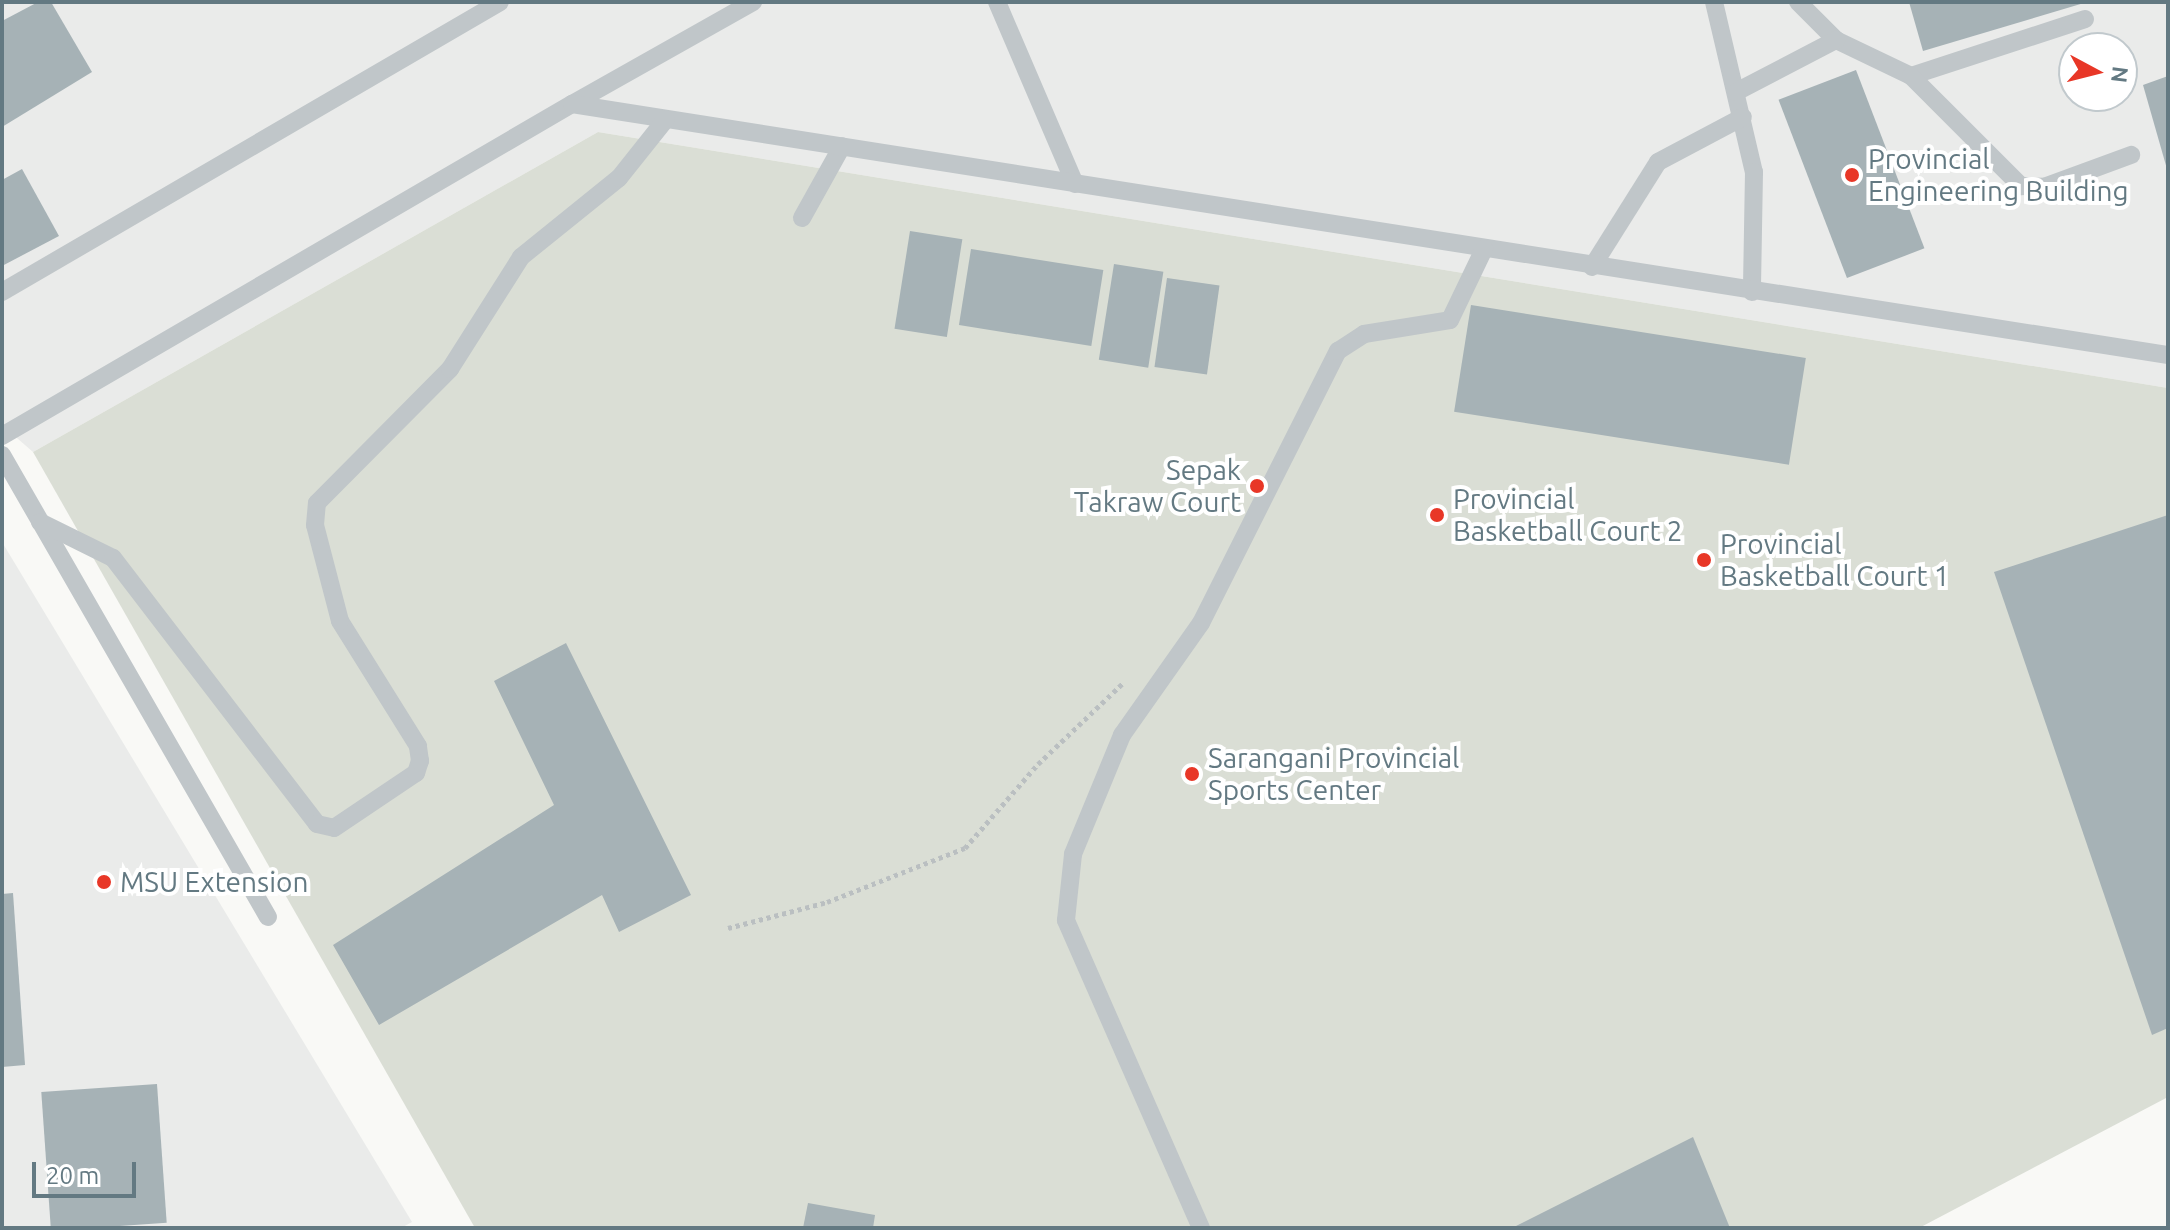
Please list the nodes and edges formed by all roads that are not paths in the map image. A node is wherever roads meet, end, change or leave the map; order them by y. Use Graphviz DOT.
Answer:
graph roads {
  1 [pos="500,2"];
  2 [pos="753,2"];
  3 [pos="997,2"];
  4 [pos="1714,2"];
  5 [pos="1798,2"];
  6 [pos="2085,19"];
  7 [pos="1836,40"];
  8 [pos="1911,76"];
  9 [pos="1736,92"];
  10 [pos="572,104"];
  11 [pos="1743,117"];
  12 [pos="666,119"];
  13 [pos="842,146"];
  14 [pos="2131,155"];
  15 [pos="1075,184"];
  16 [pos="802,218"];
  17 [pos="1484,249"];
  18 [pos="1592,267"];
  19 [pos="2,292"];
  20 [pos="1752,292"];
  21 [pos="2168,355"];
  22 [pos="2,436"];
  23 [pos="2,455"];
  24 [pos="40,522"];
  25 [pos="268,917"];
  26 [pos="1201,1228"];
  1 -- 19 [label="lane"];
  2 -- 10 [label="lane"];
  3 -- 15 [label="lane"];
  4 -- 9 [label="lane"];
  5 -- 7 [label="lane"];
  6 -- 8 [label="lane"];
  7 -- 8 [label="lane"];
  7 -- 9 [label="lane"];
  8 -- 14 [label="lane"];
  9 -- 11 [label="lane"];
  10 -- 12 [label="lane"];
  10 -- 22 [label="lane"];
  11 -- 18 [label="lane"];
  11 -- 20 [label="lane"];
  12 -- 13 [label="lane"];
  12 -- 24 [label="lane"];
  13 -- 15 [label="lane"];
  13 -- 16 [label="lane"];
  15 -- 17 [label="lane"];
  17 -- 18 [label="lane"];
  17 -- 26 [label="lane"];
  18 -- 20 [label="lane"];
  20 -- 21 [label="lane"];
  23 -- 24 [label="lane"];
  24 -- 25 [label="lane"];
}
